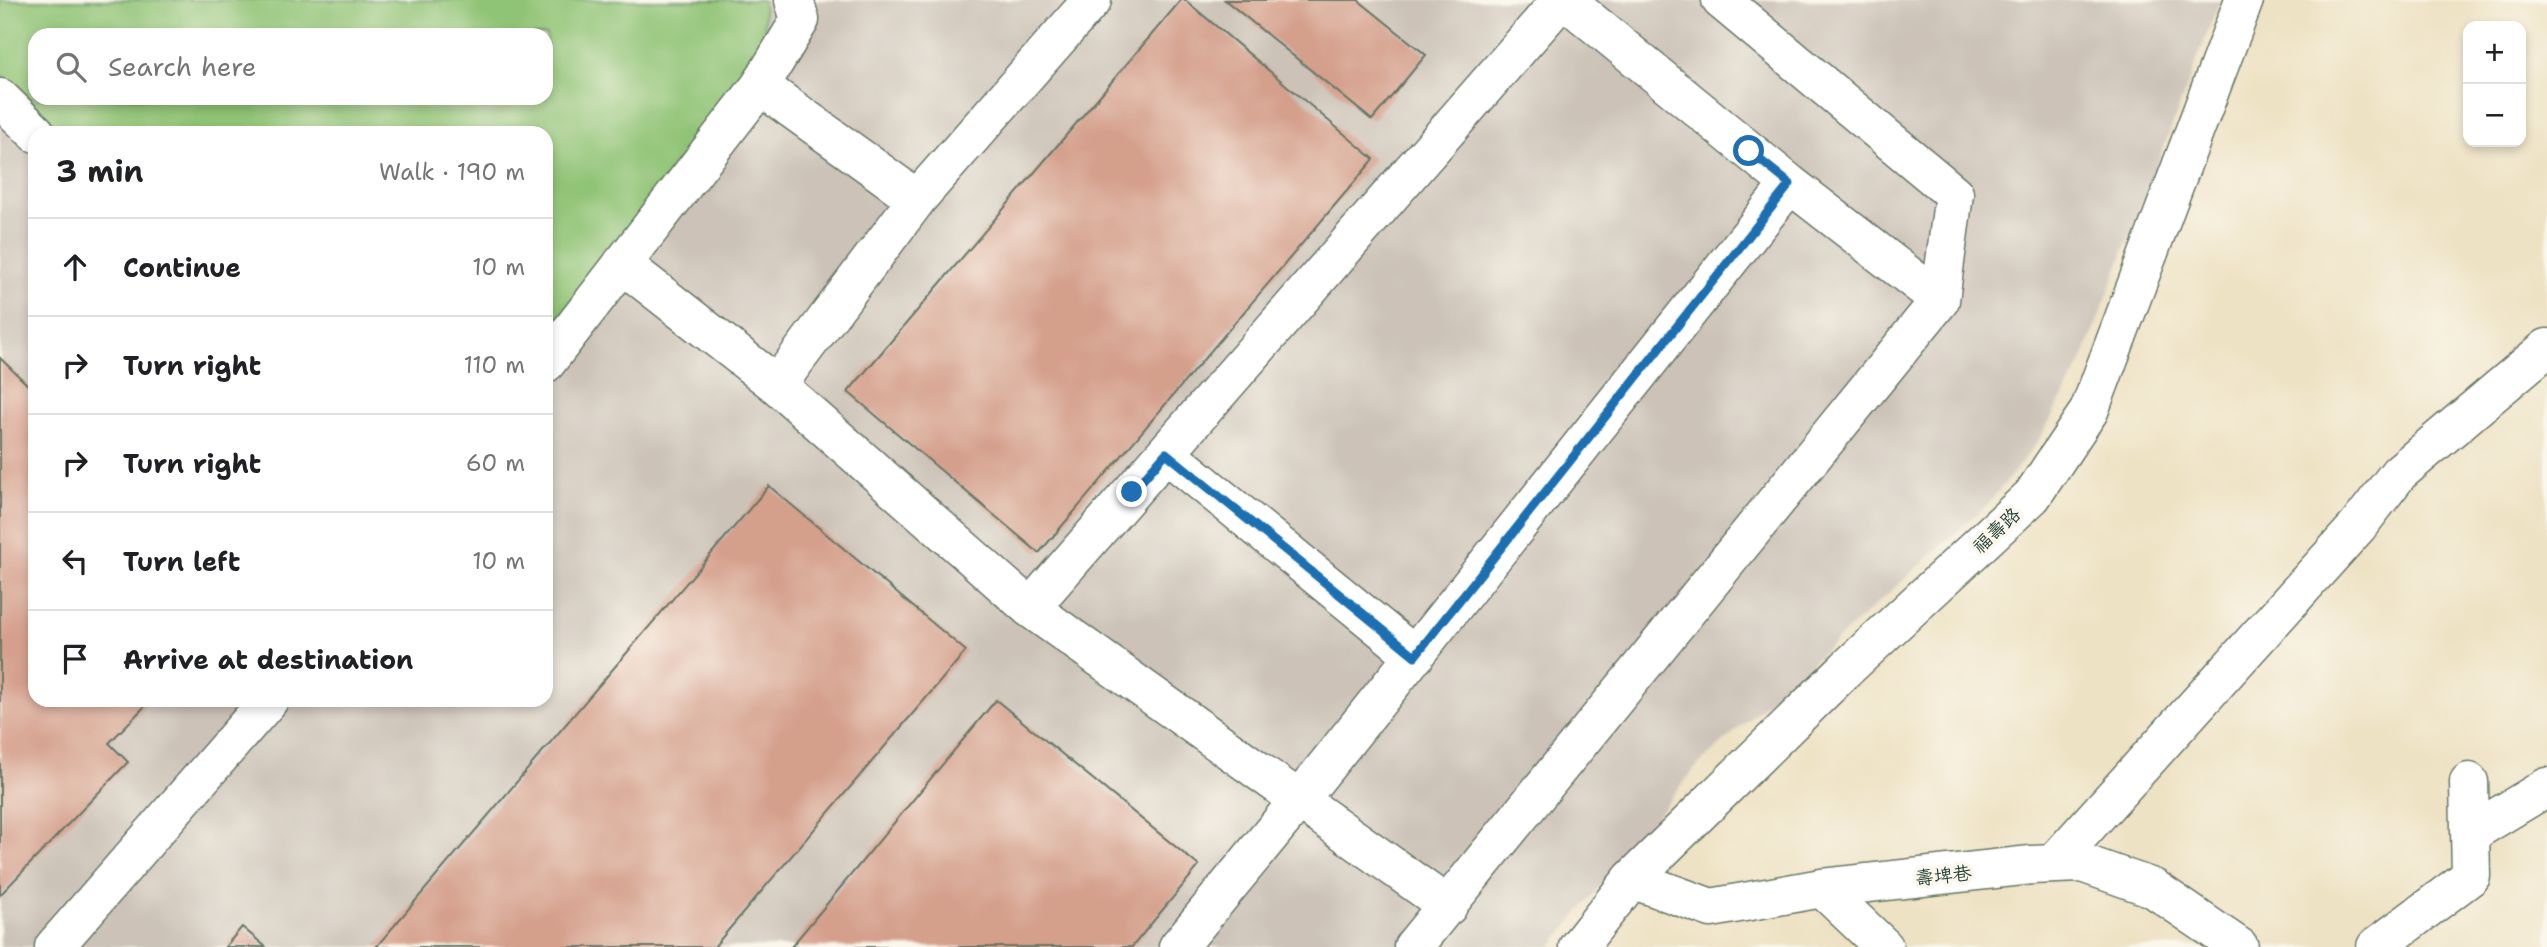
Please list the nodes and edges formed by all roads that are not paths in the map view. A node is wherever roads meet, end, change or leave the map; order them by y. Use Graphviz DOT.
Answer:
graph roads {
  1 [pos="1092,0"];
  2 [pos="1563,0"];
  3 [pos="1721,0"];
  4 [pos="2244,0"];
  5 [pos="805,7"];
  6 [pos="760,86"];
  7 [pos="0,98"];
  8 [pos="29,126"];
  9 [pos="1790,184"];
  10 [pos="917,199"];
  11 [pos="622,264"];
  12 [pos="1940,300"];
  13 [pos="2547,348"];
  14 [pos="553,354"];
  15 [pos="777,384"];
  16 [pos="1166,453"];
  17 [pos="1030,608"];
  18 [pos="1415,656"];
  19 [pos="263,707"];
  20 [pos="2469,782"];
  21 [pos="2547,787"];
  22 [pos="1299,800"];
  23 [pos="2471,833"];
  24 [pos="2054,863"];
  25 [pos="1632,879"];
  26 [pos="1822,888"];
  27 [pos="1448,906"];
  28 [pos="54,947"];
  29 [pos="1178,947"];
  30 [pos="1413,947"];
  31 [pos="1578,947"];
  32 [pos="1884,947"];
  33 [pos="2239,947"];
  34 [pos="2376,947"];
  1 -- 10 [label="street"];
  2 -- 9 [label="street"];
  2 -- 16 [label="street"];
  3 -- 12 [label="street"];
  4 -- 25 [label="street, 福壽路"];
  5 -- 6 [label="street"];
  6 -- 10 [label="street"];
  6 -- 11 [label="street"];
  7 -- 8 [label="street"];
  9 -- 12 [label="street"];
  9 -- 18 [label="street"];
  10 -- 15 [label="street"];
  11 -- 14 [label="street"];
  11 -- 15 [label="street"];
  12 -- 27 [label="street"];
  13 -- 24 [label="street"];
  15 -- 17 [label="street"];
  16 -- 17 [label="street"];
  16 -- 18 [label="street"];
  17 -- 22 [label="street"];
  18 -- 22 [label="street"];
  19 -- 28 [label="street"];
  20 -- 23 [label="street"];
  21 -- 23 [label="street"];
  22 -- 27 [label="street"];
  22 -- 29 [label="street"];
  23 -- 34 [label="street"];
  24 -- 26 [label="street, 壽埤巷"];
  24 -- 33 [label="street, 壽埤巷"];
  25 -- 26 [label="street, 壽埤巷"];
  25 -- 31 [label="street, 福壽路"];
  26 -- 32 [label="street"];
  27 -- 30 [label="street"];
}
